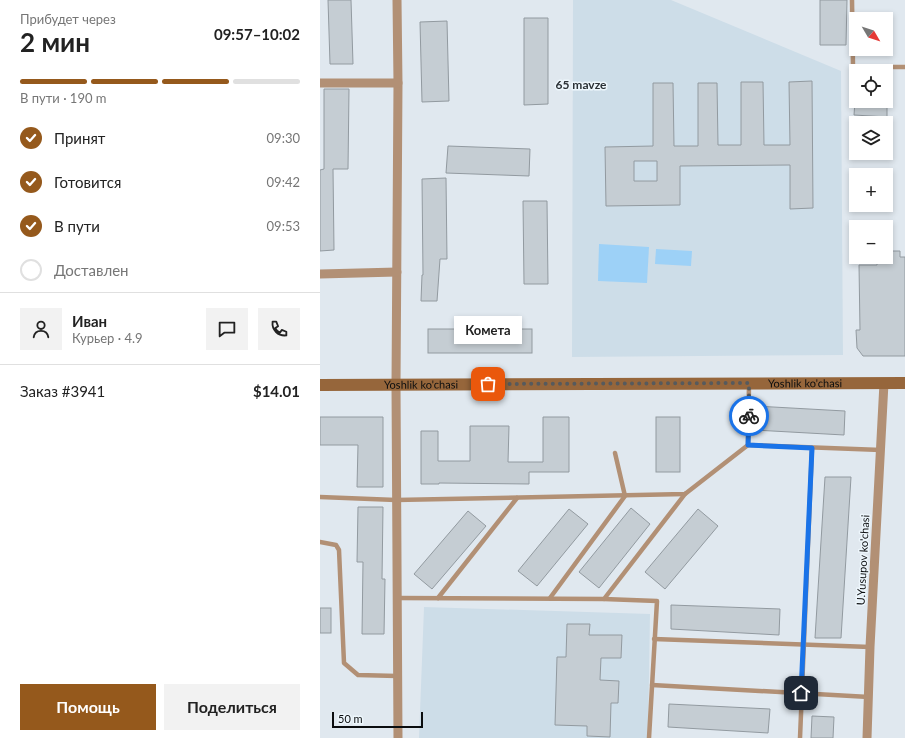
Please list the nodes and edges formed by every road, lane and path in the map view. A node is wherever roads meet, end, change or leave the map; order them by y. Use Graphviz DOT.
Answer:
graph roads {
  1 [pos="397,0"];
  2 [pos="852,0"];
  3 [pos="905,67"];
  4 [pos="320,83"];
  5 [pos="398,83"];
  6 [pos="396,272"];
  7 [pos="320,274"];
  8 [pos="905,382"];
  9 [pos="749,383"];
  10 [pos="884,383"];
  11 [pos="320,385"];
  12 [pos="396,385"];
  13 [pos="748,445"];
  14 [pos="812,448"];
  15 [pos="881,450"];
  16 [pos="615,453"];
  17 [pos="684,494"];
  18 [pos="625,496"];
  19 [pos="320,497"];
  20 [pos="517,498"];
  21 [pos="396,500"];
  22 [pos="320,542"];
  23 [pos="397,598"];
  24 [pos="438,598"];
  25 [pos="550,598"];
  26 [pos="604,599"];
  27 [pos="654,639"];
  28 [pos="803,645"];
  29 [pos="870,647"];
  30 [pos="397,676"];
  31 [pos="652,684"];
  32 [pos="801,693"];
  33 [pos="869,697"];
  34 [pos="398,738"];
  35 [pos="649,738"];
  36 [pos="800,738"];
  37 [pos="867,738"];
  1 -- 5 [label="street"];
  2 -- 3 [label="lane"];
  4 -- 5 [label="street"];
  5 -- 6 [label="street"];
  6 -- 7 [label="street"];
  6 -- 12 [label="street"];
  8 -- 10 [label="street, Yoshlik ko'chasi"];
  9 -- 10 [label="street, Yoshlik ko'chasi"];
  9 -- 12 [label="street, Yoshlik ko'chasi"];
  9 -- 13 [label="lane"];
  10 -- 15 [label="street, U.Yusupov ko'chasi"];
  11 -- 12 [label="street, Yoshlik ko'chasi"];
  12 -- 21 [label="street"];
  13 -- 14 [label="lane"];
  13 -- 17 [label="lane"];
  14 -- 15 [label="lane"];
  14 -- 28 [label="lane"];
  15 -- 29 [label="street, U.Yusupov ko'chasi"];
  16 -- 18 [label="lane"];
  17 -- 18 [label="lane"];
  17 -- 26 [label="lane"];
  18 -- 20 [label="lane"];
  18 -- 25 [label="lane"];
  19 -- 21 [label="lane"];
  20 -- 21 [label="lane"];
  20 -- 24 [label="lane"];
  21 -- 23 [label="street"];
  22 -- 30 [label="lane"];
  23 -- 24 [label="lane"];
  23 -- 30 [label="street"];
  24 -- 25 [label="lane"];
  25 -- 26 [label="lane"];
  26 -- 27 [label="lane"];
  27 -- 28 [label="lane"];
  27 -- 31 [label="lane"];
  28 -- 29 [label="lane"];
  28 -- 32 [label="lane"];
  29 -- 33 [label="street, U.Yusupov ko'chasi"];
  30 -- 34 [label="street"];
  31 -- 32 [label="lane"];
  31 -- 35 [label="lane"];
  32 -- 33 [label="lane"];
  32 -- 36 [label="lane"];
  33 -- 37 [label="street, U.Yusupov ko'chasi"];
}
